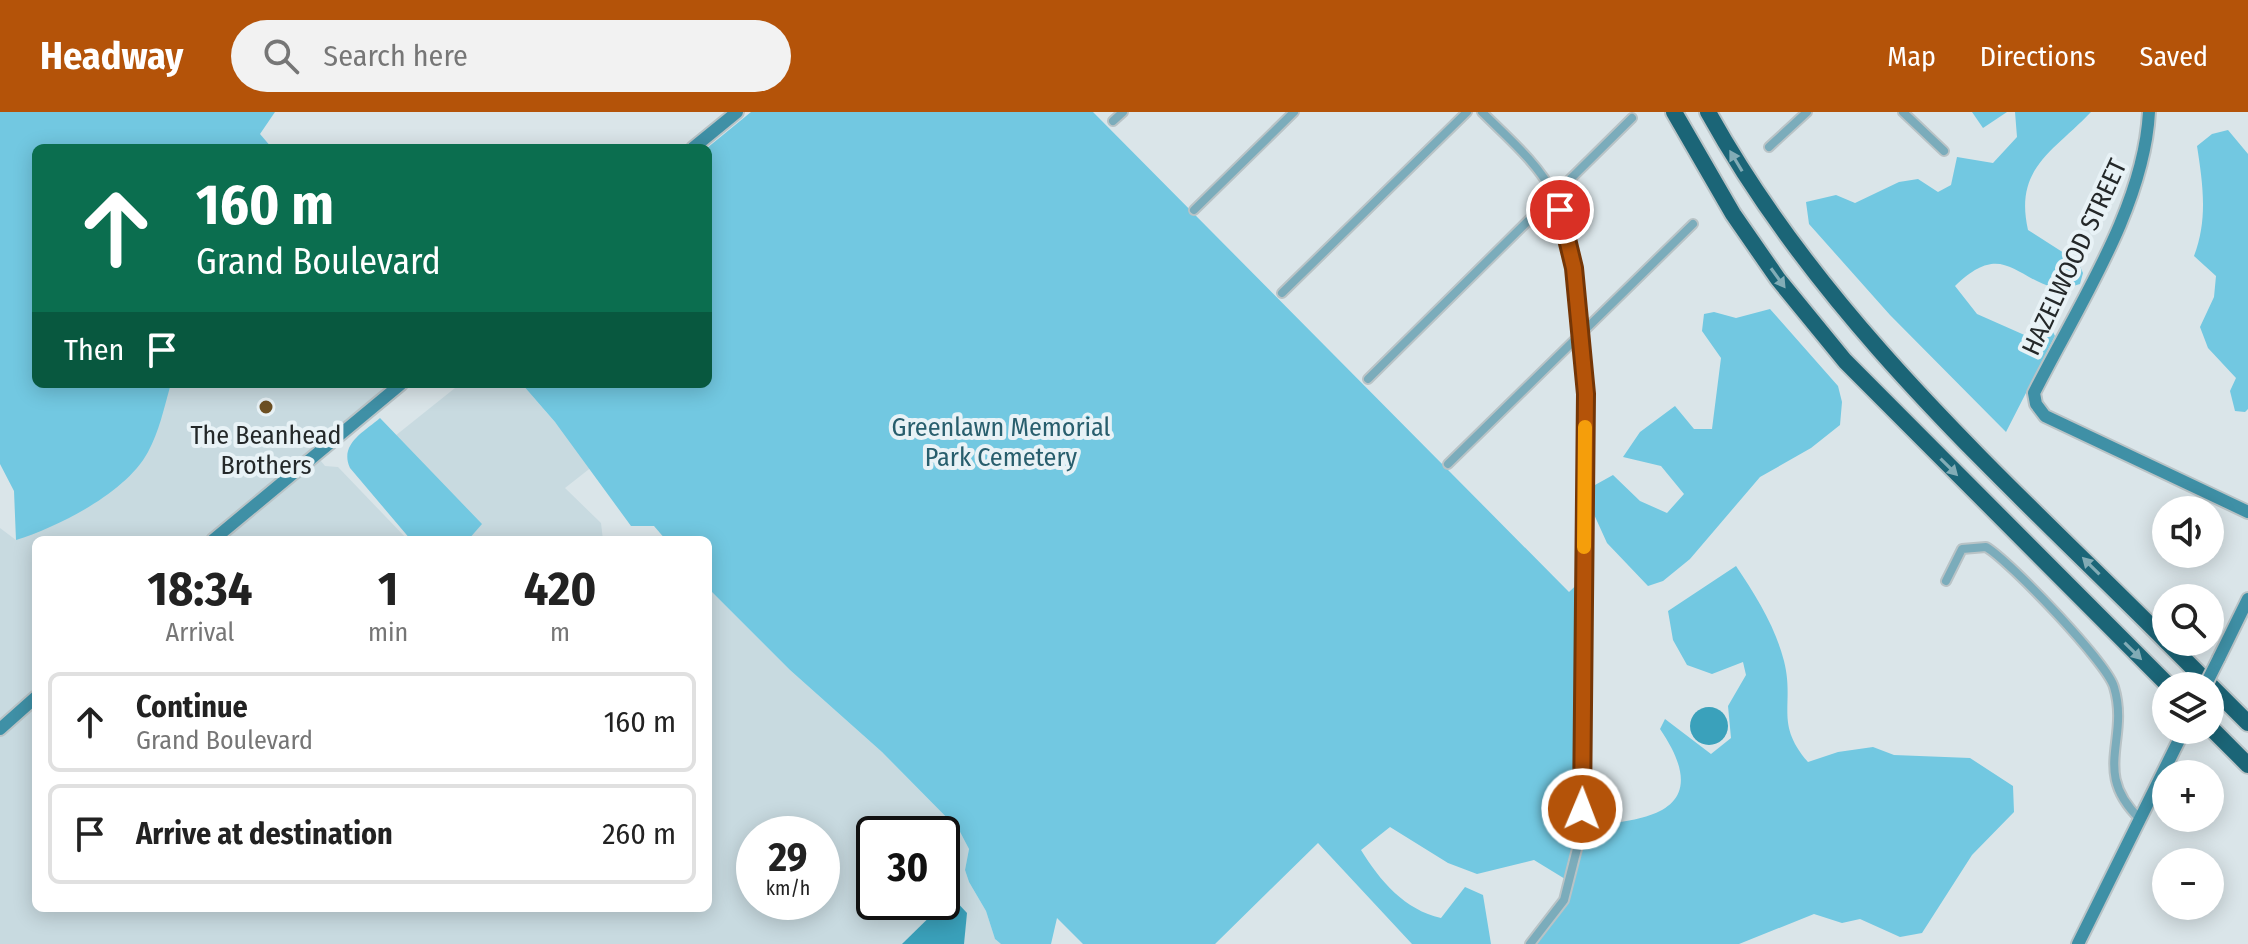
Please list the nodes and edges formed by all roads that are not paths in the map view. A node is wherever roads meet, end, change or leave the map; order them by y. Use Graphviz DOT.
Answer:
graph roads {
  1 [pos="737,112"];
  2 [pos="1123,112"];
  3 [pos="1294,112"];
  4 [pos="1467,112"];
  5 [pos="1482,112"];
  6 [pos="1660,112"];
  7 [pos="1674,112"];
  8 [pos="1708,112"];
  9 [pos="1807,112"];
  10 [pos="1903,112"];
  11 [pos="2149,112"];
  12 [pos="1632,118"];
  13 [pos="1113,121"];
  14 [pos="698,144"];
  15 [pos="1769,147"];
  16 [pos="1944,151"];
  17 [pos="1554,195"];
  18 [pos="1194,210"];
  19 [pos="1733,214"];
  20 [pos="1693,224"];
  21 [pos="1282,293"];
  22 [pos="1582,332"];
  23 [pos="1368,379"];
  24 [pos="396,388"];
  25 [pos="1448,464"];
  26 [pos="2248,512"];
  27 [pos="218,536"];
  28 [pos="1946,581"];
  29 [pos="2248,599"];
  30 [pos="2152,628"];
  31 [pos="2180,656"];
  32 [pos="2155,672"];
  33 [pos="2212,672"];
  34 [pos="32,701"];
  35 [pos="2248,723"];
  36 [pos="0,729"];
  37 [pos="2224,741"];
  38 [pos="2177,744"];
  39 [pos="2248,765"];
  40 [pos="2140,819"];
  41 [pos="1530,944"];
  42 [pos="2078,944"];
  1 -- 14 [label="street"];
  2 -- 13 [label="street"];
  3 -- 18 [label="street"];
  4 -- 21 [label="street"];
  5 -- 17 [label="street"];
  6 -- 19 [label="highway"];
  7 -- 19 [label="highway"];
  30 -- 8 [label="highway, one-way"];
  9 -- 15 [label="street"];
  10 -- 16 [label="street"];
  11 -- 26 [label="street, HAZELWOOD STREET"];
  12 -- 17 [label="street"];
  17 -- 22 [label="street"];
  17 -- 23 [label="street"];
  19 -- 32 [label="highway, one-way"];
  20 -- 22 [label="street"];
  22 -- 25 [label="street"];
  22 -- 41 [label="street"];
  24 -- 27 [label="street"];
  28 -- 40 [label="street"];
  29 -- 33 [label="street, bridge"];
  31 -- 35 [label="highway"];
  34 -- 36 [label="street"];
  37 -- 39 [label="highway"];
  38 -- 40 [label="street"];
  40 -- 42 [label="street"];
}
